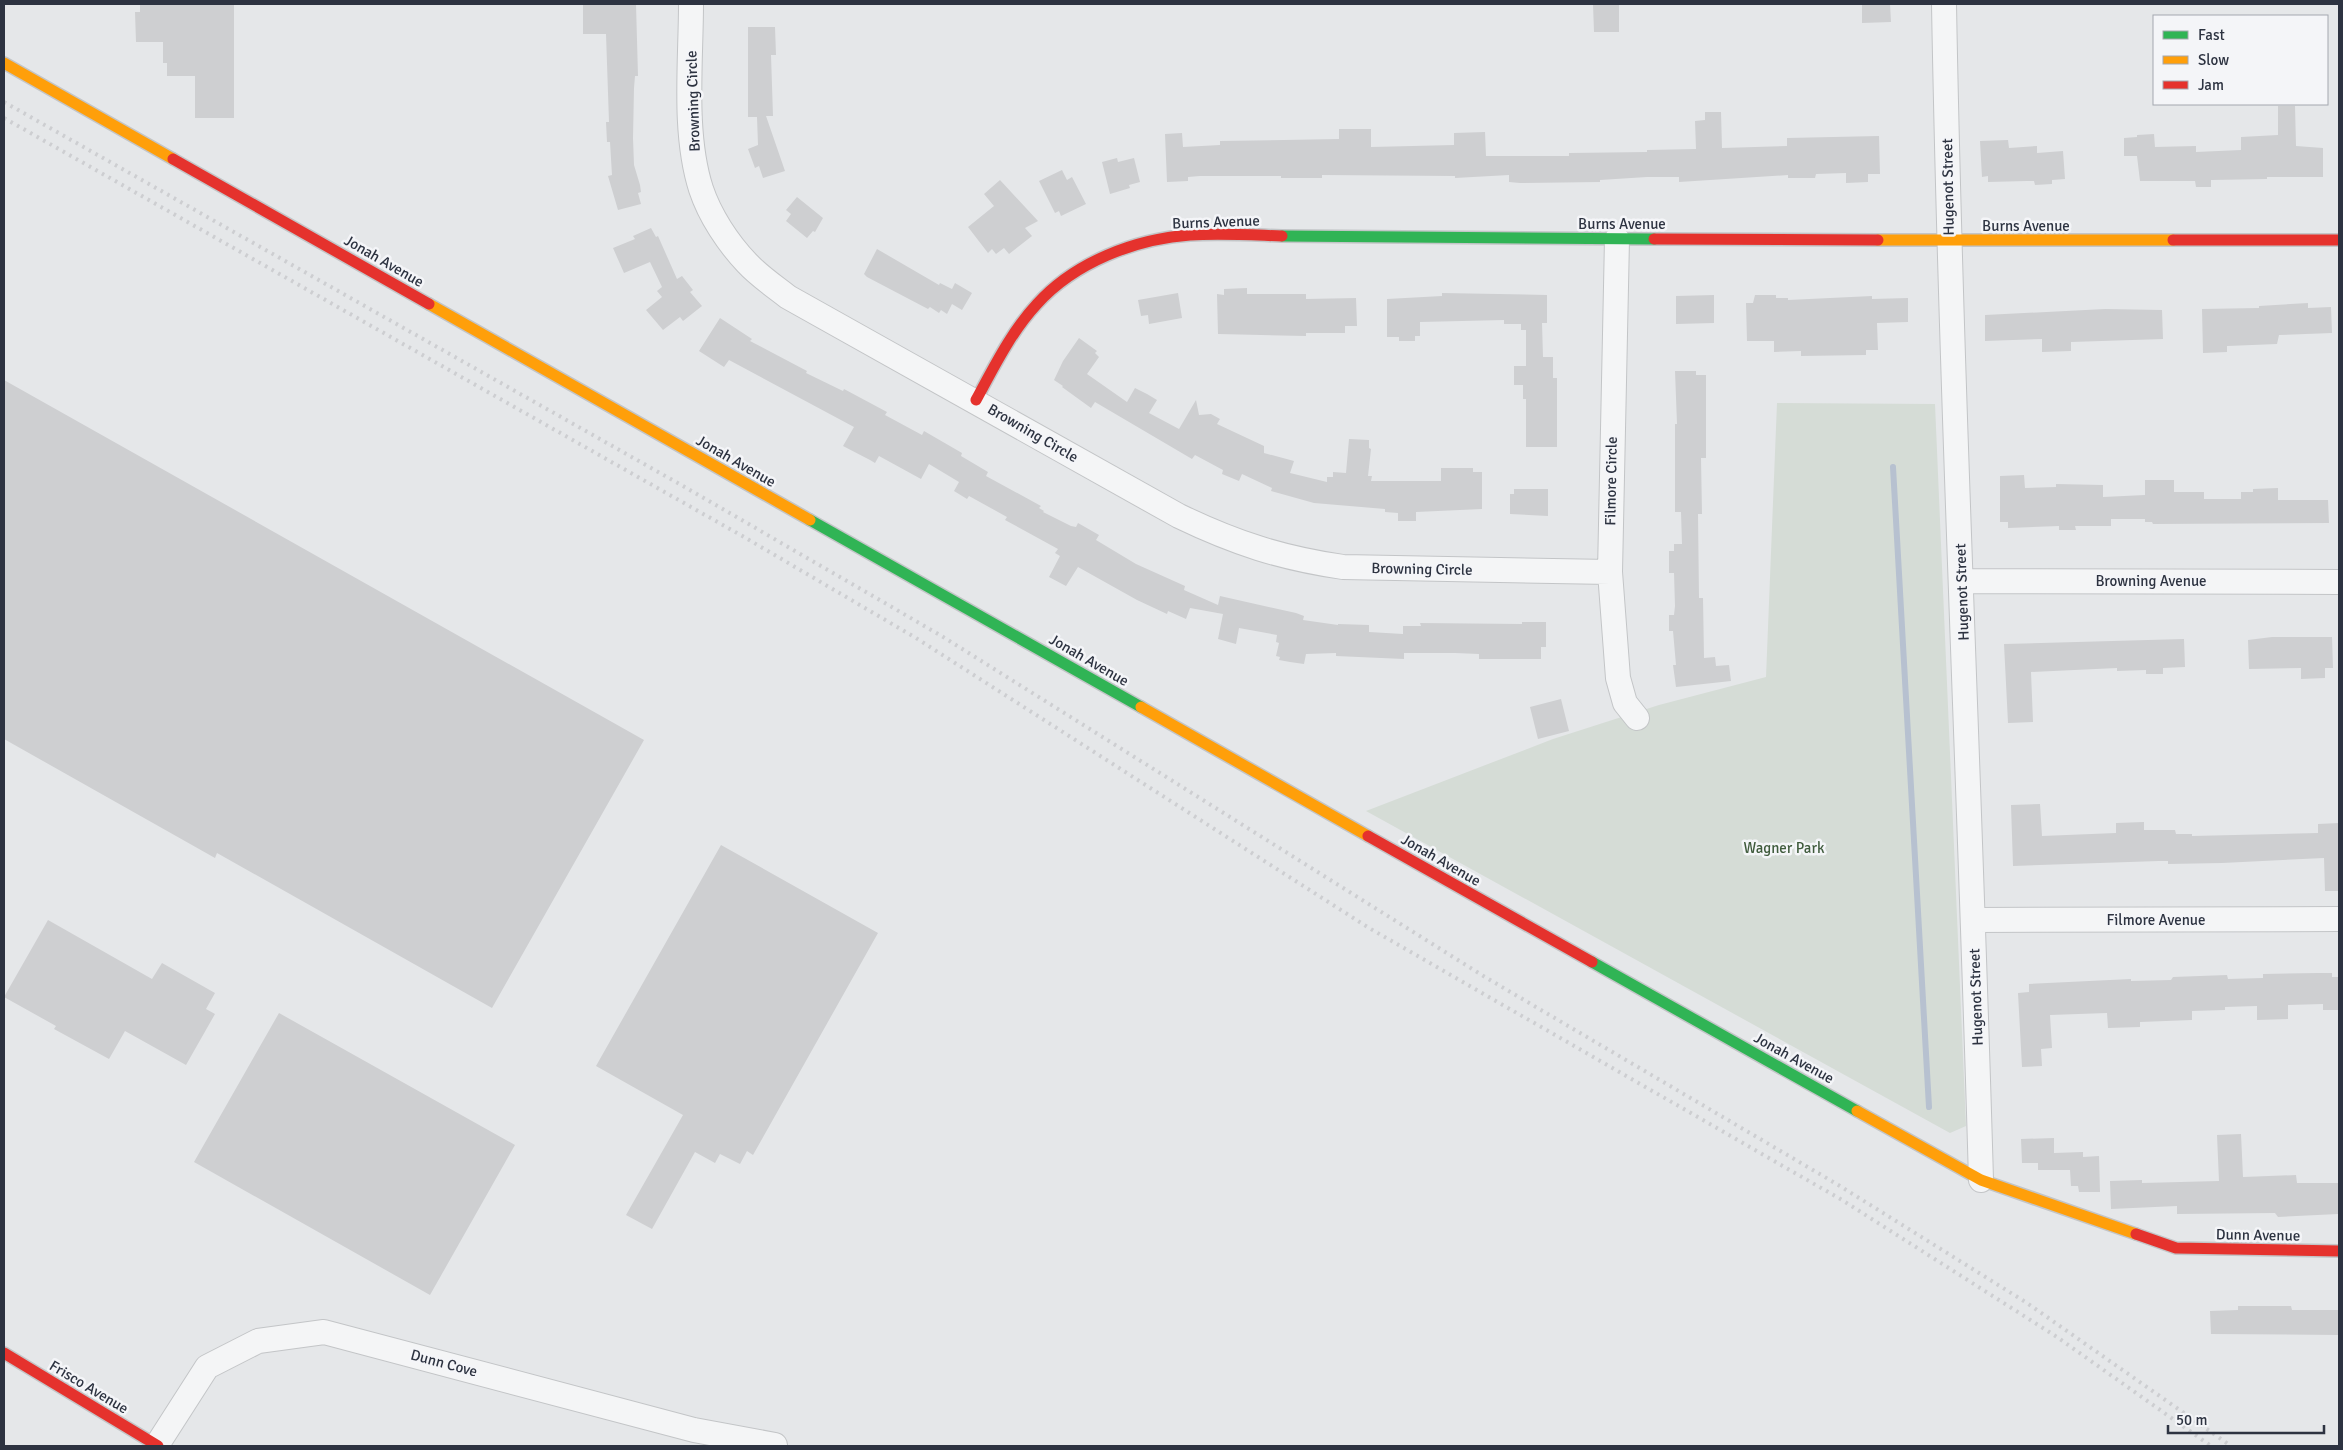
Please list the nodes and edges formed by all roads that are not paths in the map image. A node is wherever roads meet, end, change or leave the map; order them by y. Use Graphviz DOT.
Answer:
graph roads {
  1 [pos="691,4"];
  2 [pos="1944,4"];
  3 [pos="4,63"];
  4 [pos="1617,239"];
  5 [pos="2339,240"];
  6 [pos="1948,241"];
  7 [pos="976,400"];
  8 [pos="1610,572"];
  9 [pos="1962,581"];
  10 [pos="2339,582"];
  11 [pos="1637,718"];
  12 [pos="2339,919"];
  13 [pos="1974,920"];
  14 [pos="1981,1180"];
  15 [pos="2176,1248"];
  16 [pos="2339,1251"];
  17 [pos="4,1353"];
  18 [pos="775,1445"];
  19 [pos="158,1446"];
  1 -- 7 [label="street, Browning Circle"];
  2 -- 6 [label="street, Hugenot Street"];
  3 -- 14 [label="street, Jonah Avenue"];
  4 -- 6 [label="street, Burns Avenue"];
  4 -- 7 [label="street, Burns Avenue"];
  4 -- 8 [label="street, Filmore Circle"];
  5 -- 6 [label="street, Burns Avenue"];
  6 -- 9 [label="street, Hugenot Street"];
  7 -- 8 [label="street, Browning Circle"];
  8 -- 11 [label="street, Filmore Circle"];
  9 -- 10 [label="street, Browning Avenue"];
  9 -- 13 [label="street, Hugenot Street"];
  12 -- 13 [label="street, Filmore Avenue"];
  13 -- 14 [label="street, Hugenot Street"];
  14 -- 15 [label="street, Jonah Avenue"];
  15 -- 16 [label="street, Dunn Avenue"];
  17 -- 19 [label="street, Frisco Avenue"];
  18 -- 19 [label="street, Dunn Cove"];
}
